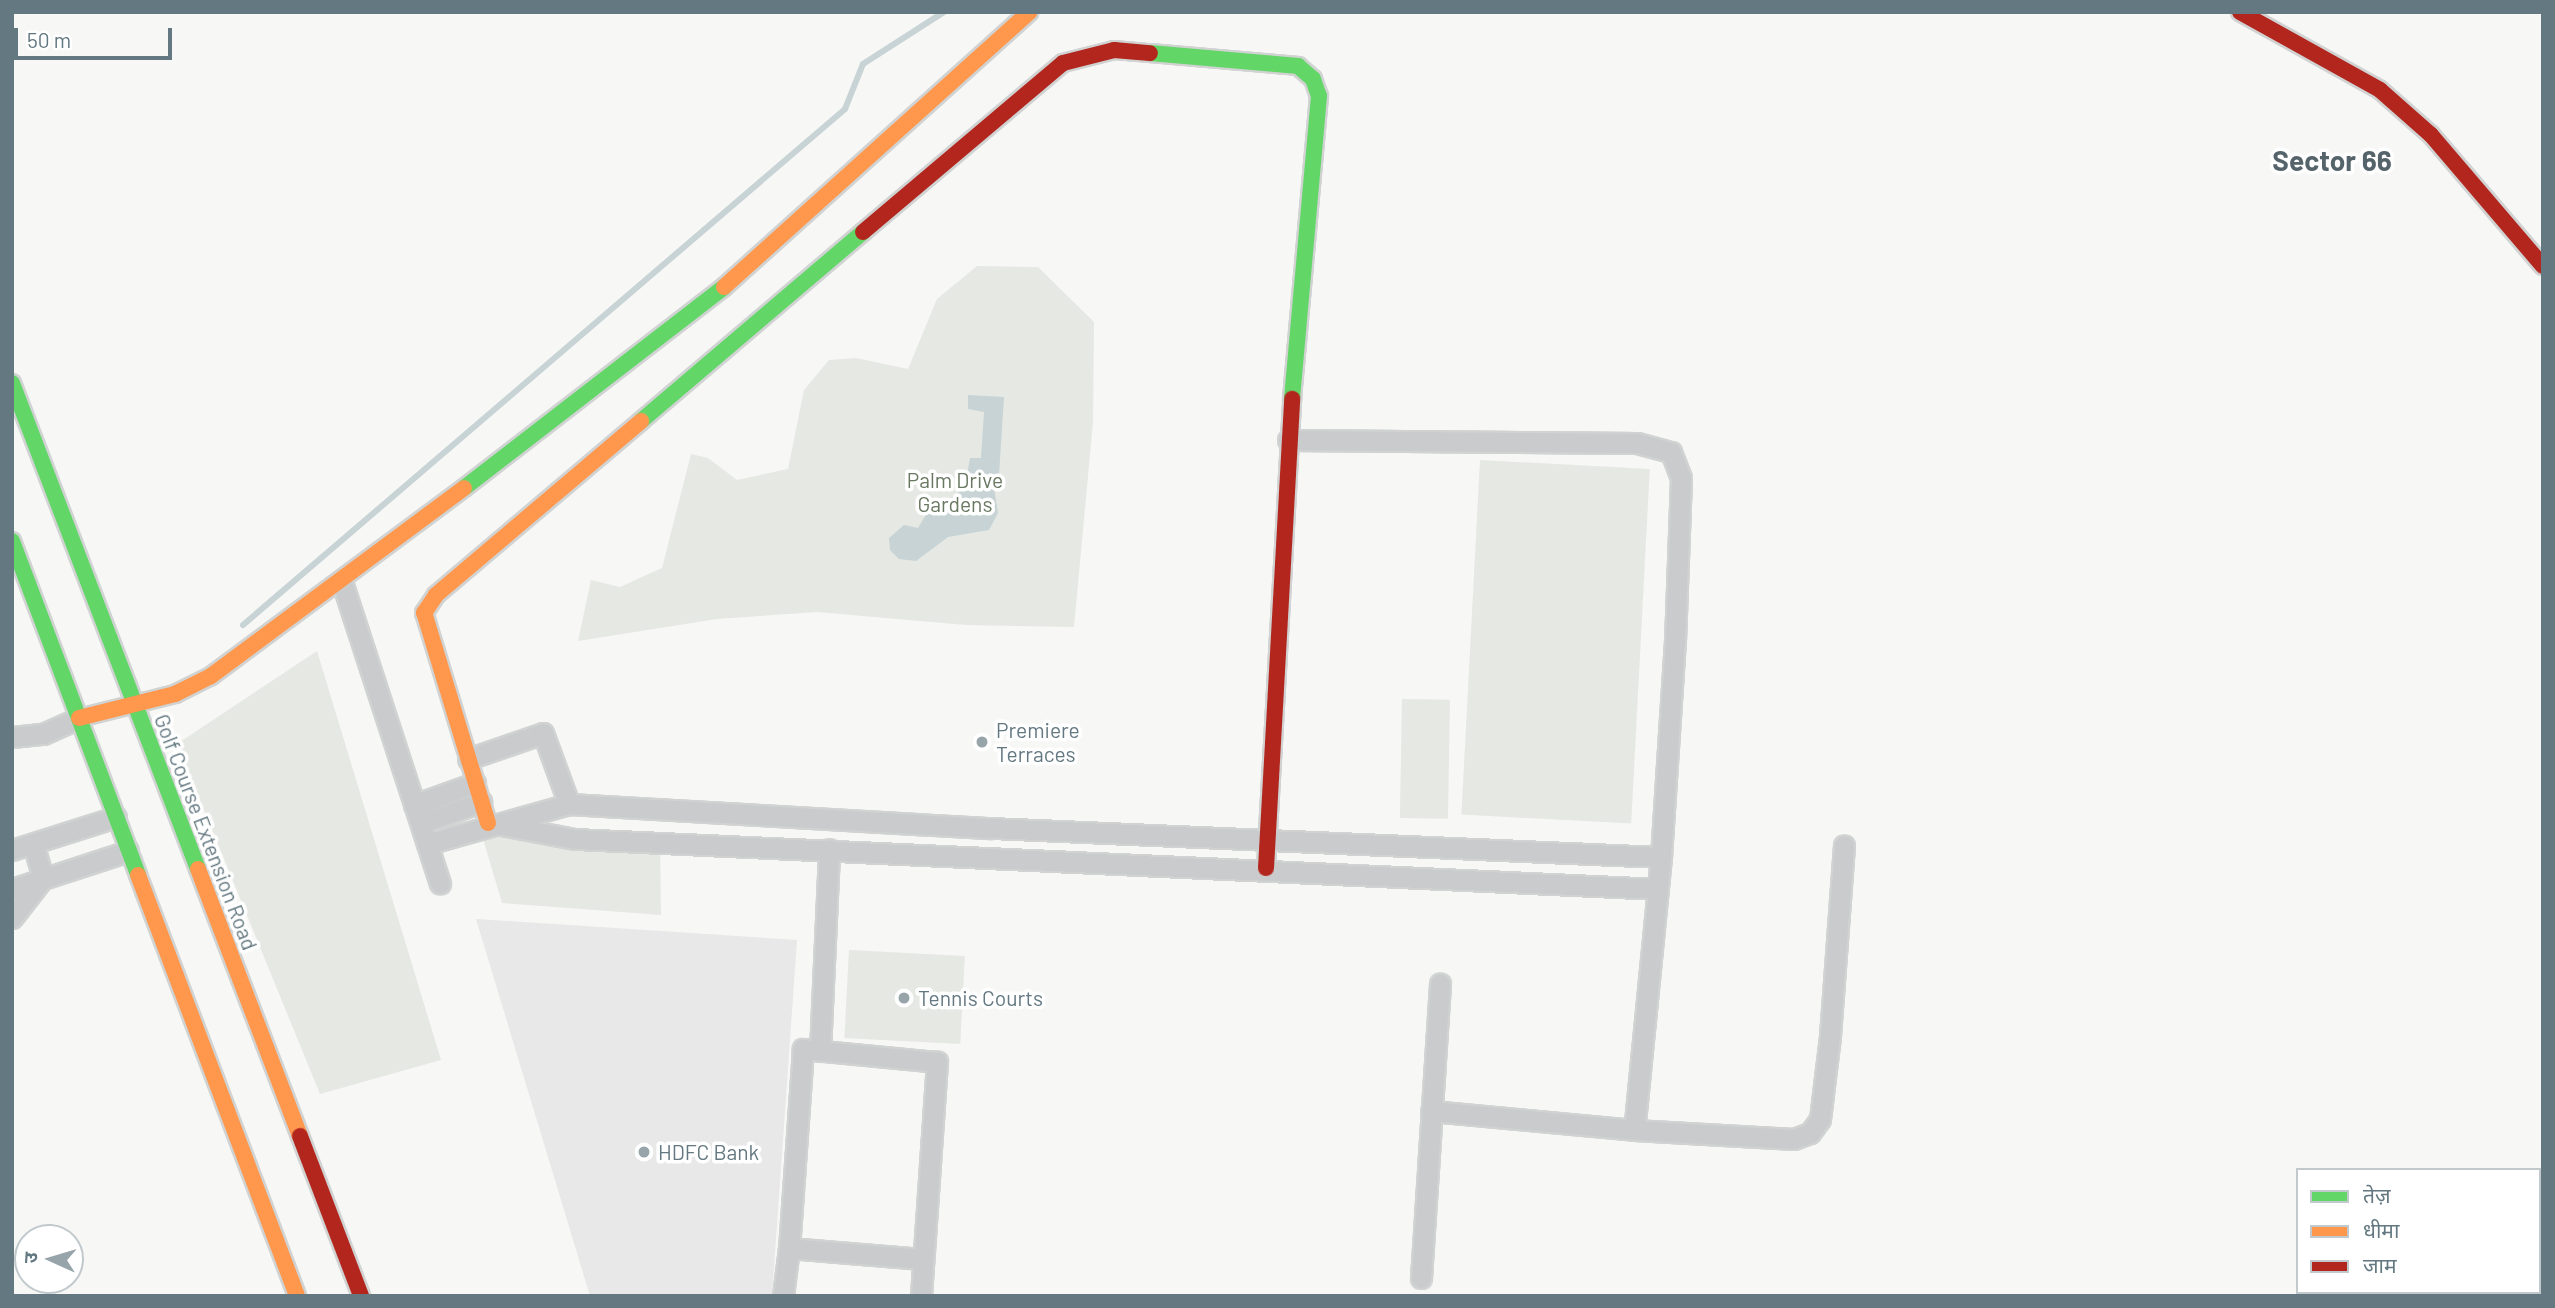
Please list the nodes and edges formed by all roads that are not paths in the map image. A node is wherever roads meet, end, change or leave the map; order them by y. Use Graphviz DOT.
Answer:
graph roads {
  1 [pos="1029,12"];
  2 [pos="2240,12"];
  3 [pos="2543,266"];
  4 [pos="12,383"];
  5 [pos="1288,440"];
  6 [pos="12,541"];
  7 [pos="342,582"];
  8 [pos="135,704"];
  9 [pos="79,718"];
  10 [pos="12,737"];
  11 [pos="468,759"];
  12 [pos="475,783"];
  13 [pos="481,802"];
  14 [pos="569,804"];
  15 [pos="418,814"];
  16 [pos="116,817"];
  17 [pos="488,823"];
  18 [pos="1268,838"];
  19 [pos="33,844"];
  20 [pos="427,844"];
  21 [pos="1844,846"];
  22 [pos="830,849"];
  23 [pos="12,850"];
  24 [pos="128,851"];
  25 [pos="1661,857"];
  26 [pos="1266,869"];
  27 [pos="43,878"];
  28 [pos="440,883"];
  29 [pos="12,889"];
  30 [pos="1658,889"];
  31 [pos="12,918"];
  32 [pos="1440,984"];
  33 [pos="820,1051"];
  34 [pos="1432,1111"];
  35 [pos="1634,1129"];
  36 [pos="789,1248"];
  37 [pos="922,1259"];
  38 [pos="1421,1278"];
  39 [pos="297,1296"];
  40 [pos="361,1296"];
  41 [pos="783,1296"];
  42 [pos="921,1296"];
  1 -- 7 [label="street"];
  2 -- 3 [label="street"];
  4 -- 8 [label="street, Golf Course Extension Road"];
  5 -- 11 [label="street"];
  5 -- 18 [label="street"];
  5 -- 25 [label="street"];
  6 -- 9 [label="street"];
  7 -- 8 [label="street"];
  7 -- 15 [label="street"];
  8 -- 9 [label="street"];
  8 -- 40 [label="street, Golf Course Extension Road"];
  9 -- 10 [label="street"];
  9 -- 16 [label="street"];
  11 -- 12 [label="street"];
  11 -- 14 [label="street"];
  12 -- 13 [label="street"];
  12 -- 15 [label="street"];
  13 -- 15 [label="street"];
  13 -- 17 [label="street"];
  14 -- 17 [label="street"];
  14 -- 18 [label="street"];
  15 -- 20 [label="street"];
  16 -- 19 [label="street"];
  16 -- 24 [label="street"];
  17 -- 20 [label="street"];
  17 -- 22 [label="street"];
  18 -- 25 [label="street"];
  18 -- 26 [label="street"];
  19 -- 23 [label="street"];
  19 -- 27 [label="street"];
  20 -- 28 [label="street"];
  21 -- 35 [label="street"];
  22 -- 26 [label="street"];
  22 -- 33 [label="street"];
  24 -- 27 [label="street"];
  24 -- 39 [label="street"];
  25 -- 30 [label="street"];
  26 -- 30 [label="street"];
  27 -- 29 [label="street"];
  27 -- 31 [label="street"];
  30 -- 35 [label="street"];
  32 -- 34 [label="street"];
  33 -- 36 [label="street"];
  33 -- 37 [label="street"];
  34 -- 35 [label="street"];
  34 -- 38 [label="street"];
  36 -- 37 [label="street"];
  36 -- 41 [label="street"];
  37 -- 42 [label="street"];
}
